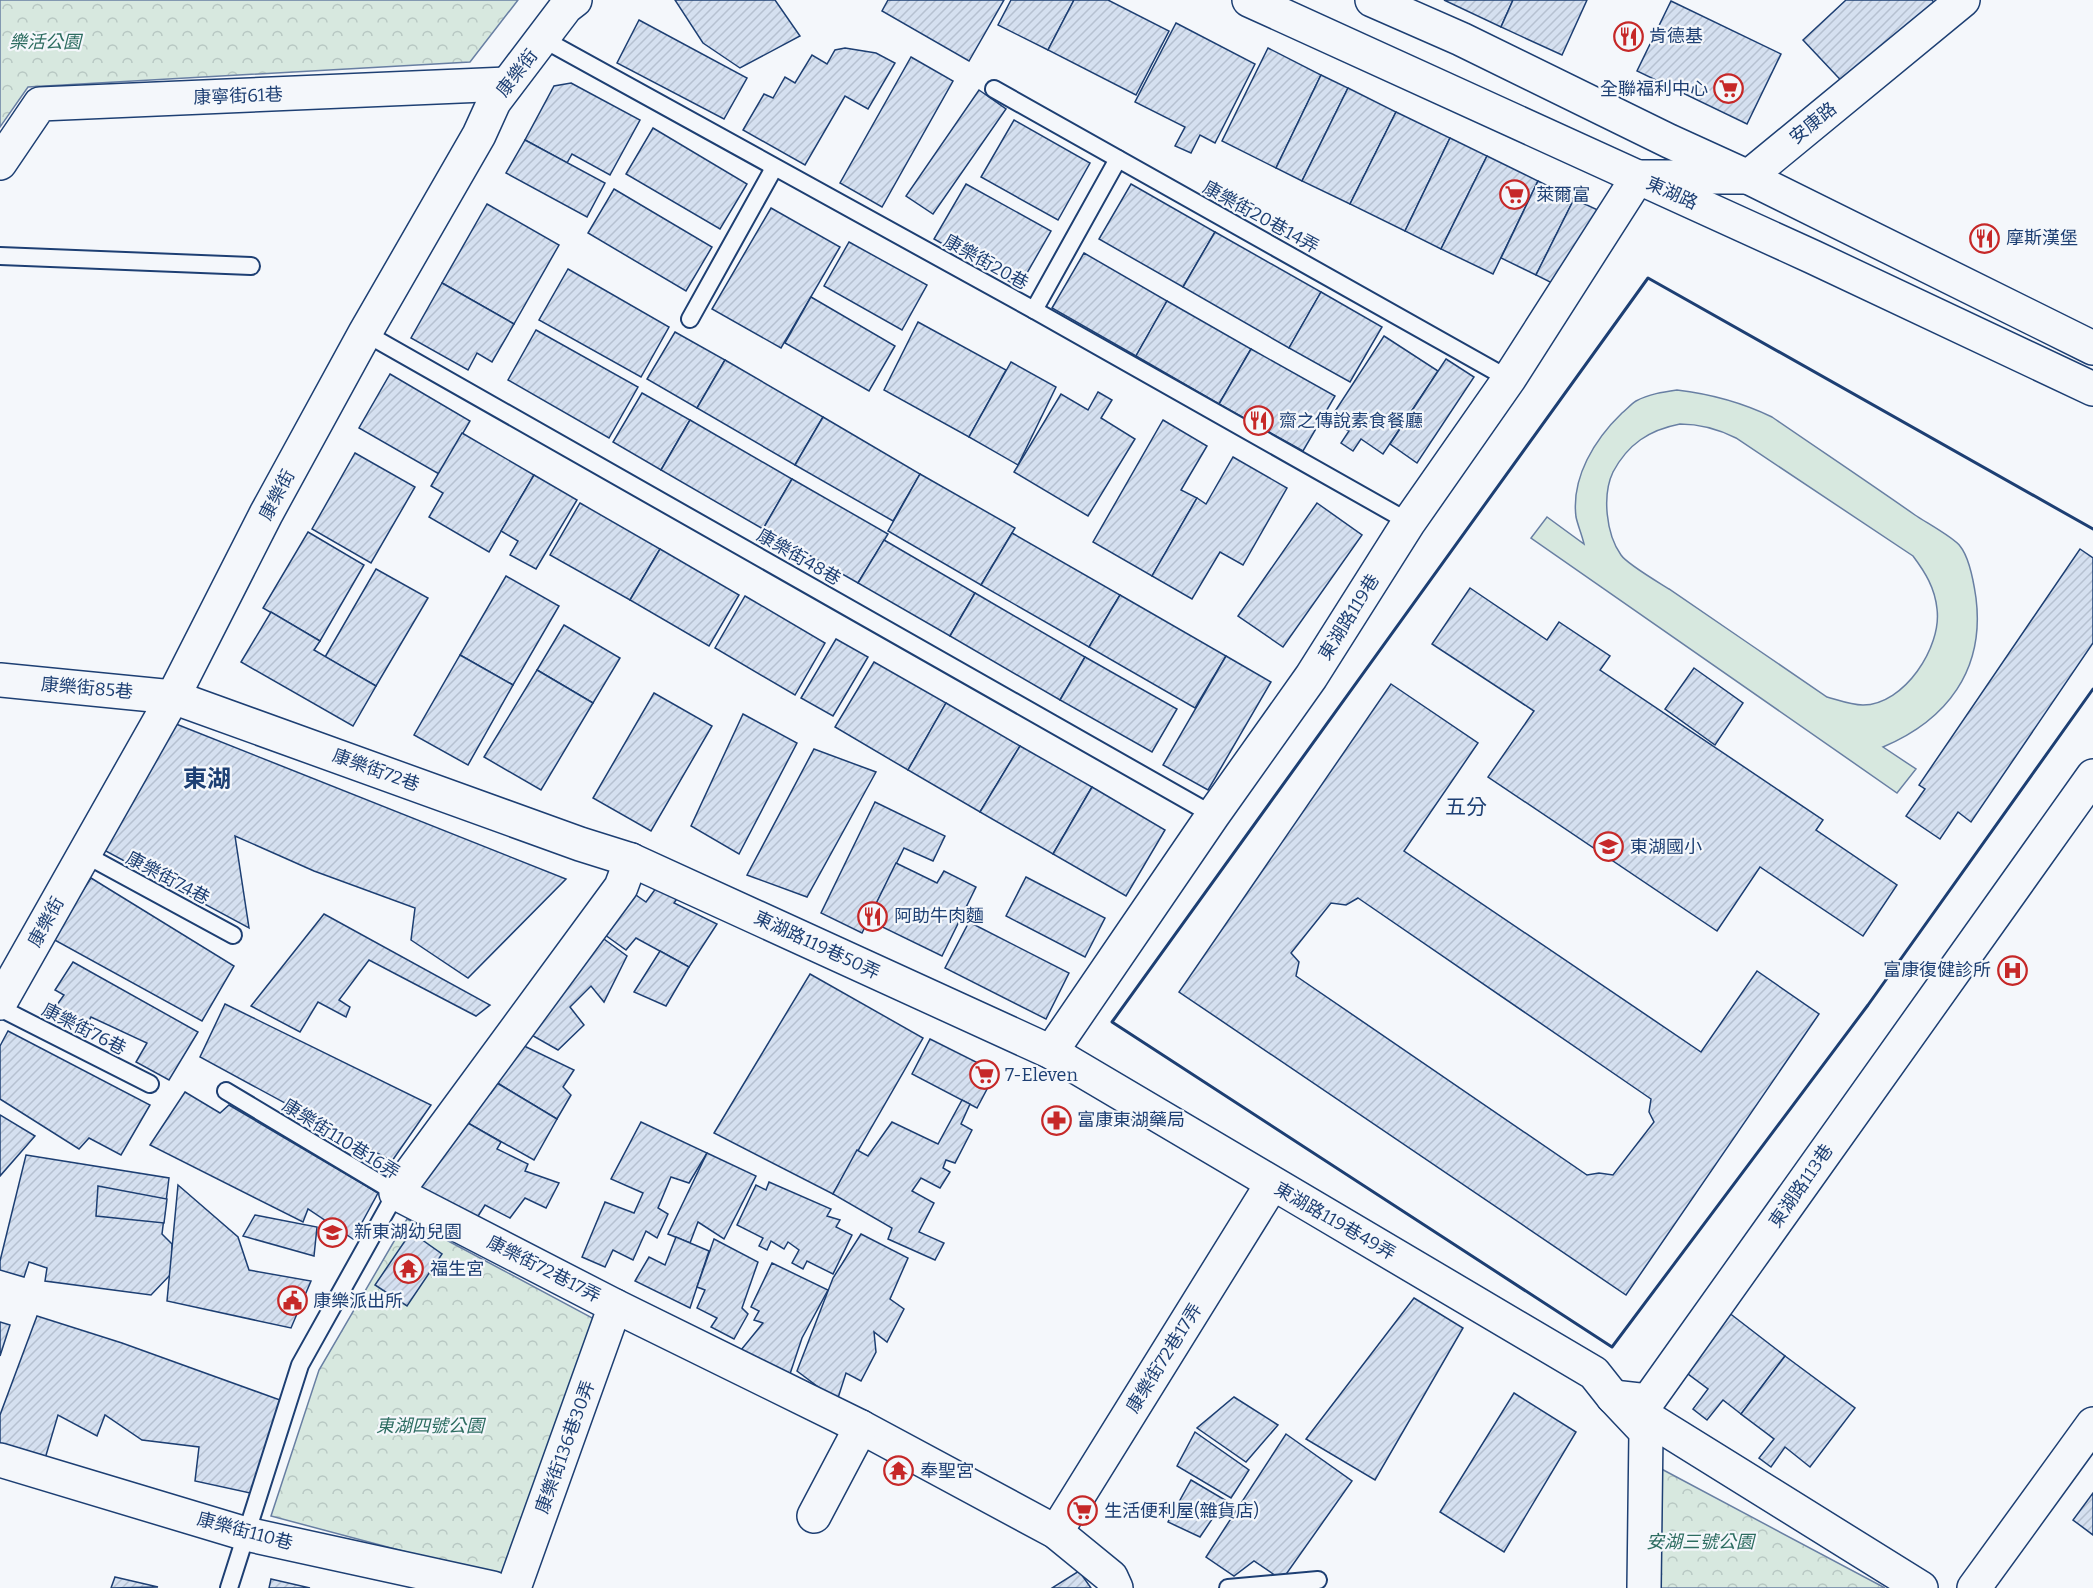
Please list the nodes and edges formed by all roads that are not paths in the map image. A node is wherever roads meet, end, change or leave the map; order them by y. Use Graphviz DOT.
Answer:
graph roads {
  1 [pos="575,0"];
  2 [pos="1249,0"];
  3 [pos="1371,0"];
  4 [pos="1963,0"];
  5 [pos="543,39"];
  6 [pos="507,84"];
  7 [pos="994,88"];
  8 [pos="1118,159"];
  9 [pos="0,163"];
  10 [pos="774,168"];
  11 [pos="1638,177"];
  12 [pos="1748,177"];
  13 [pos="0,256"];
  14 [pos="250,266"];
  15 [pos="1034,310"];
  16 [pos="690,319"];
  17 [pos="365,333"];
  18 [pos="2093,348"];
  19 [pos="1509,379"];
  20 [pos="2093,389"];
  21 [pos="1409,522"];
  22 [pos="0,680"];
  23 [pos="173,697"];
  24 [pos="2093,776"];
  25 [pos="1213,815"];
  26 [pos="580,844"];
  27 [pos="84,854"];
  28 [pos="631,860"];
  29 [pos="234,935"];
  30 [pos="0,1003"];
  31 [pos="0,1008"];
  32 [pos="1051,1052"];
  33 [pos="150,1084"];
  34 [pos="226,1091"];
  35 [pos="1272,1184"];
  36 [pos="396,1193"];
  37 [pos="615,1306"];
  38 [pos="1613,1397"];
  39 [pos="2093,1424"];
  40 [pos="861,1427"];
  41 [pos="0,1460"];
  42 [pos="814,1516"];
  43 [pos="1056,1532"];
  44 [pos="246,1534"];
  45 [pos="1318,1580"];
  46 [pos="229,1588"];
  47 [pos="493,1588"];
  48 [pos="514,1588"];
  49 [pos="1116,1588"];
  50 [pos="1228,1588"];
  51 [pos="1644,1588"];
  52 [pos="1921,1588"];
  53 [pos="1974,1588"];
  1 -- 5 [label="street, 康樂街"];
  2 -- 11 [label="street, 東湖路"];
  3 -- 12 [label="street"];
  4 -- 12 [label="street, 安康路"];
  5 -- 6 [label="street, 康樂街"];
  5 -- 10 [label="lane, 康樂街20巷"];
  6 -- 9 [label="street, 康寧街61巷"];
  6 -- 17 [label="street, 康樂街"];
  7 -- 8 [label="lane, 康樂街20巷14弄"];
  8 -- 15 [label="lane"];
  8 -- 19 [label="lane, 康樂街20巷14弄"];
  10 -- 15 [label="lane, 康樂街20巷"];
  10 -- 16 [label="lane"];
  11 -- 12 [label="street"];
  11 -- 19 [label="street, 東湖路119巷"];
  11 -- 20 [label="street, 東湖路"];
  12 -- 18 [label="street"];
  13 -- 14 [label="lane"];
  15 -- 21 [label="lane, 康樂街20巷"];
  17 -- 23 [label="street, 康樂街"];
  17 -- 25 [label="lane, 康樂街48巷"];
  19 -- 21 [label="street, 東湖路119巷"];
  21 -- 25 [label="street, 東湖路119巷"];
  22 -- 23 [label="street, 康樂街85巷"];
  23 -- 26 [label="street, 康樂街72巷"];
  23 -- 27 [label="street, 康樂街"];
  24 -- 38 [label="street, 東湖路113巷"];
  25 -- 32 [label="street, 東湖路119巷"];
  26 -- 28 [label="street, 東湖路119巷50弄"];
  27 -- 29 [label="lane, 康樂街74巷"];
  27 -- 30 [label="street, 康樂街"];
  28 -- 32 [label="street, 東湖路119巷50弄"];
  28 -- 36 [label="street"];
  31 -- 33 [label="lane, 康樂街76巷"];
  32 -- 35 [label="street, 東湖路119巷49弄"];
  34 -- 36 [label="lane, 康樂街110巷16弄"];
  35 -- 38 [label="street, 東湖路119巷49弄"];
  35 -- 43 [label="street, 康樂街72巷17弄"];
  36 -- 37 [label="street, 康樂街72巷17弄"];
  36 -- 44 [label="lane, 康樂街110巷16弄"];
  37 -- 40 [label="street, 康樂街72巷17弄"];
  37 -- 48 [label="street, 康樂街136巷30弄"];
  38 -- 51 [label="street"];
  38 -- 52 [label="street"];
  39 -- 53 [label="street"];
  40 -- 42 [label="street"];
  40 -- 43 [label="street, 康樂街72巷17弄"];
  41 -- 44 [label="street, 康樂街110巷"];
  43 -- 49 [label="street, 康樂街72巷17弄"];
  44 -- 46 [label="lane, 康樂街110巷16弄"];
  44 -- 47 [label="street, 康樂街110巷"];
  45 -- 50 [label="lane"];
}
